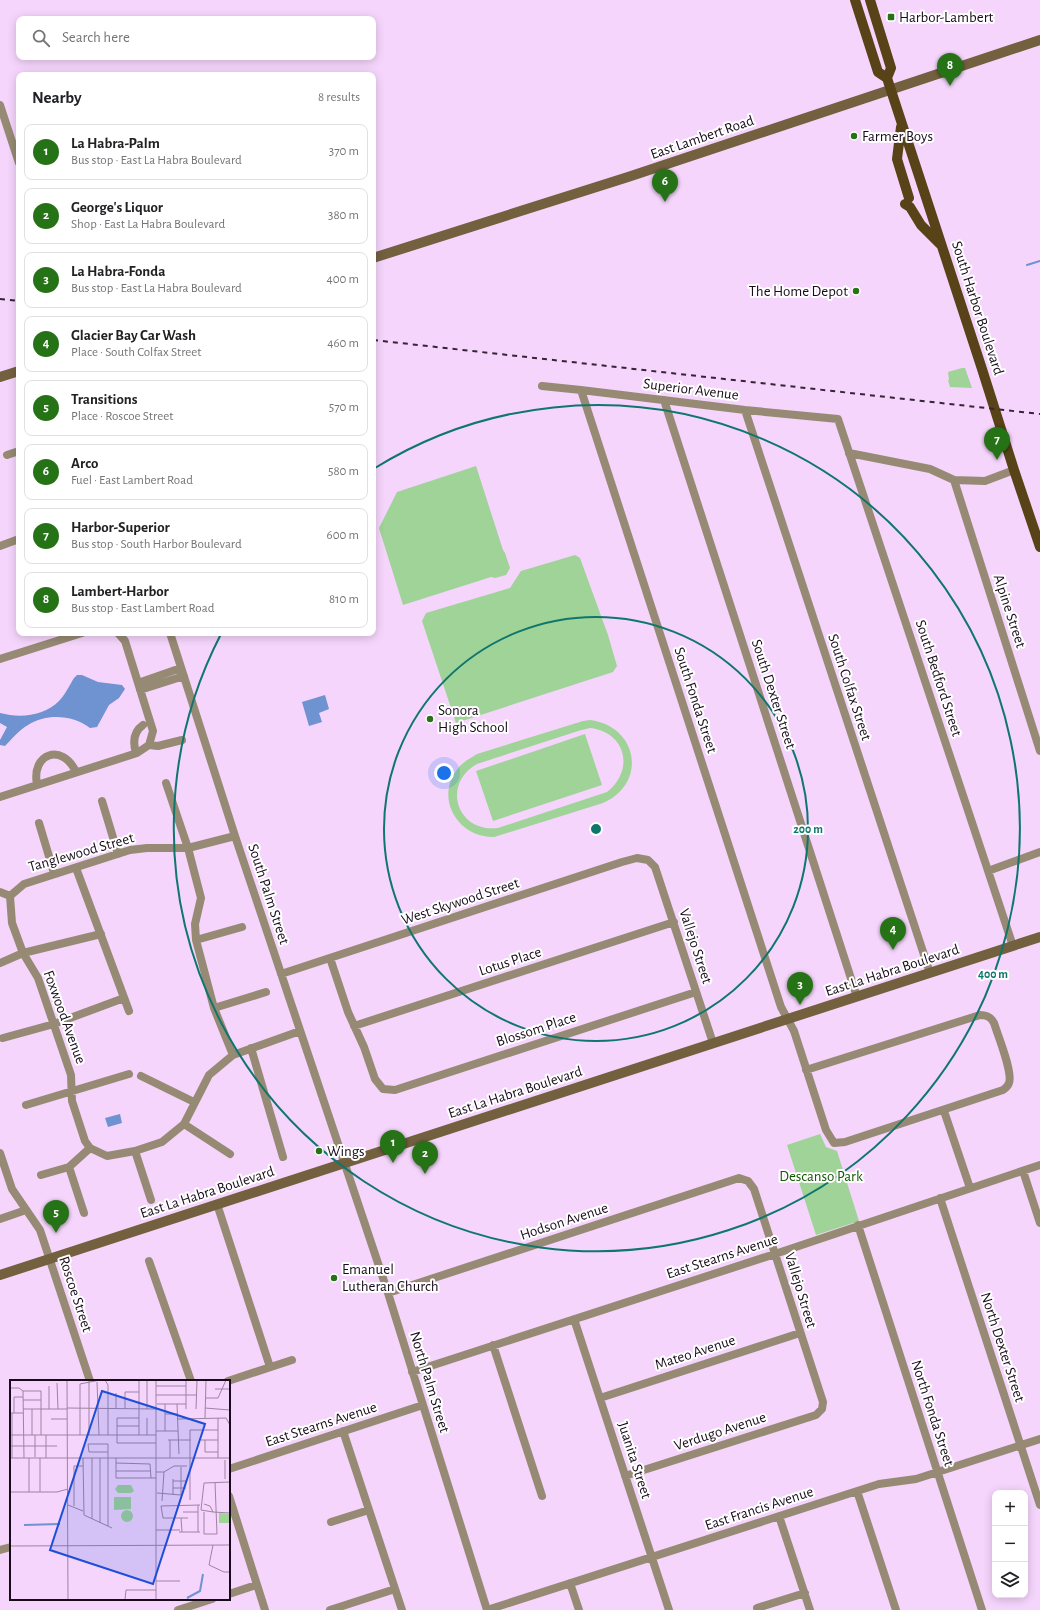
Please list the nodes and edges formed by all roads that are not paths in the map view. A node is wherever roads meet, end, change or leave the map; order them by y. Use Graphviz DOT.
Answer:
graph roads {
  1 [pos="855,0"];
  2 [pos="870,0"];
  3 [pos="1040,40"];
  4 [pos="887,78"];
  5 [pos="891,89"];
  6 [pos="0,105"];
  7 [pos="902,123"];
  8 [pos="16,154"];
  9 [pos="941,244"];
  10 [pos="376,257"];
  11 [pos="16,372"];
  12 [pos="0,377"];
  13 [pos="542,386"];
  14 [pos="581,390"];
  15 [pos="664,400"];
  16 [pos="745,410"];
  17 [pos="838,419"];
  18 [pos="16,452"];
  19 [pos="849,453"];
  20 [pos="7,455"];
  21 [pos="1014,470"];
  22 [pos="954,480"];
  23 [pos="16,540"];
  24 [pos="0,546"];
  25 [pos="1040,547"];
  26 [pos="73,636"];
  27 [pos="120,636"];
  28 [pos="171,636"];
  29 [pos="0,659"];
  30 [pos="182,672"];
  31 [pos="139,686"];
  32 [pos="143,725"];
  33 [pos="182,740"];
  34 [pos="149,745"];
  35 [pos="1040,751"];
  36 [pos="136,753"];
  37 [pos="79,771"];
  38 [pos="166,783"];
  39 [pos="37,784"];
  40 [pos="0,797"];
  41 [pos="102,801"];
  42 [pos="39,823"];
  43 [pos="235,836"];
  44 [pos="188,848"];
  45 [pos="1040,852"];
  46 [pos="118,854"];
  47 [pos="648,860"];
  48 [pos="76,868"];
  49 [pos="988,871"];
  50 [pos="54,873"];
  51 [pos="0,892"];
  52 [pos="10,896"];
  53 [pos="674,922"];
  54 [pos="242,927"];
  55 [pos="101,934"];
  56 [pos="1040,937"];
  57 [pos="196,940"];
  58 [pos="1012,946"];
  59 [pos="23,953"];
  60 [pos="330,958"];
  61 [pos="0,963"];
  62 [pos="930,973"];
  63 [pos="281,974"];
  64 [pos="266,992"];
  65 [pos="696,992"];
  66 [pos="857,997"];
  67 [pos="124,998"];
  68 [pos="214,1008"];
  69 [pos="129,1011"];
  70 [pos="787,1019"];
  71 [pos="54,1024"];
  72 [pos="354,1026"];
  73 [pos="300,1031"];
  74 [pos="3,1038"];
  75 [pos="713,1043"];
  76 [pos="251,1048"];
  77 [pos="233,1055"];
  78 [pos="806,1070"];
  79 [pos="129,1074"];
  80 [pos="141,1076"];
  81 [pos="72,1092"];
  82 [pos="194,1102"];
  83 [pos="26,1105"];
  84 [pos="944,1111"];
  85 [pos="184,1124"];
  86 [pos="90,1148"];
  87 [pos="135,1151"];
  88 [pos="0,1154"];
  89 [pos="230,1154"];
  90 [pos="283,1157"];
  91 [pos="345,1163"];
  92 [pos="1040,1165"];
  93 [pos="70,1167"];
  94 [pos="1023,1171"];
  95 [pos="41,1176"];
  96 [pos="748,1181"];
  97 [pos="970,1188"];
  98 [pos="940,1198"];
  99 [pos="151,1200"];
  100 [pos="217,1204"];
  101 [pos="26,1210"];
  102 [pos="84,1213"];
  103 [pos="0,1219"];
  104 [pos="1040,1223"];
  105 [pos="858,1225"];
  106 [pos="775,1254"];
  107 [pos="50,1258"];
  108 [pos="149,1261"];
  109 [pos="0,1275"];
  110 [pos="388,1293"];
  111 [pos="574,1319"];
  112 [pos="800,1333"];
  113 [pos="493,1345"];
  114 [pos="292,1360"];
  115 [pos="270,1367"];
  116 [pos="412,1372"];
  117 [pos="90,1380"];
  118 [pos="191,1380"];
  119 [pos="230,1380"];
  120 [pos="600,1398"];
  121 [pos="423,1405"];
  122 [pos="822,1409"];
  123 [pos="343,1431"];
  124 [pos="1040,1439"];
  125 [pos="1020,1445"];
  126 [pos="230,1469"];
  127 [pos="938,1473"];
  128 [pos="625,1476"];
  129 [pos="856,1491"];
  130 [pos="542,1496"];
  131 [pos="230,1499"];
  132 [pos="1040,1505"];
  133 [pos="369,1510"];
  134 [pos="779,1516"];
  135 [pos="331,1522"];
  136 [pos="10,1547"];
  137 [pos="0,1550"];
  138 [pos="652,1558"];
  139 [pos="570,1583"];
  140 [pos="256,1585"];
  141 [pos="394,1589"];
  142 [pos="805,1593"];
  143 [pos="230,1594"];
  144 [pos="209,1600"];
  145 [pos="757,1608"];
  146 [pos="178,1610"];
  147 [pos="265,1610"];
  148 [pos="330,1610"];
  149 [pos="402,1610"];
  150 [pos="487,1610"];
  151 [pos="579,1610"];
  152 [pos="669,1610"];
  153 [pos="810,1610"];
  154 [pos="896,1610"];
  155 [pos="982,1610"];
  1 -- 4 [label="main road, South Harbor Boulevard"];
  2 -- 4 [label="main road, South Harbor Boulevard"];
  3 -- 5 [label="main road, East Lambert Road"];
  4 -- 5 [label="main road, South Harbor Boulevard"];
  5 -- 7 [label="main road, South Harbor Boulevard"];
  5 -- 10 [label="main road, East Lambert Road"];
  6 -- 8 [label="street"];
  7 -- 9 [label="main road, South Harbor Boulevard"];
  7 -- 9 [label="main road"];
  9 -- 21 [label="main road, South Harbor Boulevard"];
  11 -- 12 [label="main road"];
  13 -- 14 [label="street, Superior Avenue"];
  14 -- 15 [label="street, Superior Avenue"];
  14 -- 70 [label="street, South Fonda Street"];
  15 -- 16 [label="street, Superior Avenue"];
  15 -- 66 [label="street, South Dexter Street"];
  16 -- 17 [label="street, Superior Avenue"];
  16 -- 62 [label="street, South Colfax Street"];
  17 -- 19 [label="street, South Bedford Street"];
  18 -- 20 [label="street"];
  19 -- 22 [label="street"];
  19 -- 49 [label="street, South Bedford Street"];
  21 -- 22 [label="street"];
  21 -- 25 [label="main road, South Harbor Boulevard"];
  22 -- 35 [label="street, Alpine Street"];
  23 -- 24 [label="street"];
  26 -- 29 [label="street"];
  27 -- 31 [label="street"];
  28 -- 30 [label="street, South Palm Street"];
  30 -- 31 [label="street"];
  30 -- 43 [label="street, South Palm Street"];
  31 -- 34 [label="street"];
  32 -- 36 [label="street"];
  33 -- 34 [label="street"];
  34 -- 36 [label="street"];
  36 -- 37 [label="street"];
  37 -- 39 [label="street"];
  37 -- 39 [label="street"];
  38 -- 44 [label="street"];
  39 -- 40 [label="street"];
  41 -- 46 [label="street"];
  42 -- 50 [label="street"];
  43 -- 44 [label="street, Tanglewood Street"];
  43 -- 63 [label="street, South Palm Street"];
  44 -- 46 [label="street, Tanglewood Street"];
  44 -- 57 [label="street"];
  45 -- 49 [label="street"];
  46 -- 48 [label="street, Tanglewood Street"];
  47 -- 53 [label="street, Vallejo Street"];
  47 -- 60 [label="street, West Skywood Street"];
  48 -- 50 [label="street, Tanglewood Street"];
  48 -- 55 [label="street"];
  49 -- 58 [label="street, South Bedford Street"];
  50 -- 52 [label="street, Tanglewood Street"];
  51 -- 52 [label="street"];
  52 -- 59 [label="street, Foxwood Avenue"];
  53 -- 65 [label="street, Vallejo Street"];
  53 -- 72 [label="street, Lotus Place"];
  54 -- 57 [label="street"];
  55 -- 59 [label="street"];
  55 -- 67 [label="street"];
  56 -- 58 [label="main road, East La Habra Boulevard"];
  57 -- 68 [label="street"];
  58 -- 62 [label="main road, East La Habra Boulevard"];
  59 -- 61 [label="street"];
  59 -- 71 [label="street, Foxwood Avenue"];
  60 -- 63 [label="street, West Skywood Street"];
  60 -- 72 [label="street"];
  62 -- 66 [label="main road, East La Habra Boulevard"];
  63 -- 73 [label="street, South Palm Street"];
  64 -- 68 [label="street"];
  65 -- 72 [label="street, Blossom Place"];
  65 -- 75 [label="street, Vallejo Street"];
  66 -- 70 [label="main road, East La Habra Boulevard"];
  67 -- 69 [label="street"];
  67 -- 71 [label="street"];
  68 -- 77 [label="street"];
  70 -- 75 [label="main road, East La Habra Boulevard"];
  70 -- 78 [label="street"];
  71 -- 74 [label="street"];
  71 -- 81 [label="street, Foxwood Avenue"];
  73 -- 76 [label="street"];
  73 -- 91 [label="street, South Palm Street"];
  75 -- 91 [label="main road, East La Habra Boulevard"];
  76 -- 77 [label="street"];
  76 -- 90 [label="street"];
  77 -- 82 [label="street"];
  78 -- 84 [label="street"];
  78 -- 84 [label="street"];
  79 -- 81 [label="street"];
  80 -- 82 [label="street"];
  81 -- 83 [label="street"];
  81 -- 86 [label="street, Foxwood Avenue"];
  82 -- 85 [label="street"];
  84 -- 97 [label="street"];
  85 -- 87 [label="street"];
  85 -- 89 [label="street"];
  86 -- 87 [label="street"];
  86 -- 93 [label="street"];
  87 -- 99 [label="street"];
  88 -- 101 [label="street, Roscoe Street"];
  91 -- 100 [label="main road, East La Habra Boulevard"];
  91 -- 110 [label="street, North Palm Street"];
  92 -- 94 [label="street, East Stearns Avenue"];
  93 -- 95 [label="street"];
  93 -- 102 [label="street"];
  94 -- 97 [label="street, East Stearns Avenue"];
  94 -- 104 [label="street"];
  96 -- 106 [label="street, Vallejo Street"];
  96 -- 110 [label="street, Hodson Avenue"];
  97 -- 98 [label="street, East Stearns Avenue"];
  98 -- 105 [label="street, East Stearns Avenue"];
  98 -- 125 [label="street, North Dexter Street"];
  100 -- 107 [label="main road, East La Habra Boulevard"];
  100 -- 115 [label="street"];
  101 -- 103 [label="street"];
  101 -- 107 [label="street, Roscoe Street"];
  105 -- 106 [label="street, East Stearns Avenue"];
  105 -- 127 [label="street, North Fonda Street"];
  106 -- 111 [label="street, East Stearns Avenue"];
  106 -- 112 [label="street, Vallejo Street"];
  107 -- 109 [label="main road, East La Habra Boulevard"];
  107 -- 117 [label="street, Roscoe Street"];
  108 -- 118 [label="street"];
  110 -- 116 [label="street, North Palm Street"];
  111 -- 113 [label="street, East Stearns Avenue"];
  111 -- 120 [label="street, Juanita Street"];
  112 -- 120 [label="street, Mateo Avenue"];
  112 -- 122 [label="street, Vallejo Street"];
  113 -- 116 [label="street, East Stearns Avenue"];
  113 -- 130 [label="street"];
  114 -- 115 [label="street"];
  115 -- 119 [label="street"];
  116 -- 121 [label="street, North Palm Street"];
  120 -- 128 [label="street, Juanita Street"];
  121 -- 123 [label="street, East Stearns Avenue"];
  121 -- 150 [label="street, North Palm Street"];
  122 -- 128 [label="street, Verdugo Avenue"];
  123 -- 126 [label="street, East Stearns Avenue"];
  123 -- 133 [label="street"];
  124 -- 125 [label="street, East Francis Avenue"];
  125 -- 127 [label="street, East Francis Avenue"];
  125 -- 132 [label="street, North Dexter Street"];
  127 -- 129 [label="street, East Francis Avenue"];
  127 -- 155 [label="street, North Fonda Street"];
  128 -- 138 [label="street, Juanita Street"];
  129 -- 134 [label="street, East Francis Avenue"];
  129 -- 154 [label="street"];
  131 -- 140 [label="street"];
  133 -- 135 [label="street"];
  133 -- 141 [label="street"];
  134 -- 138 [label="street, East Francis Avenue"];
  134 -- 142 [label="street"];
  136 -- 137 [label="street"];
  138 -- 139 [label="street, East Francis Avenue"];
  138 -- 152 [label="street, Juanita Street"];
  139 -- 150 [label="street, East Francis Avenue"];
  139 -- 151 [label="street"];
  140 -- 143 [label="street"];
  140 -- 147 [label="street"];
  141 -- 148 [label="street"];
  141 -- 149 [label="street"];
  142 -- 145 [label="street"];
  142 -- 153 [label="street"];
  144 -- 146 [label="street"];
}
